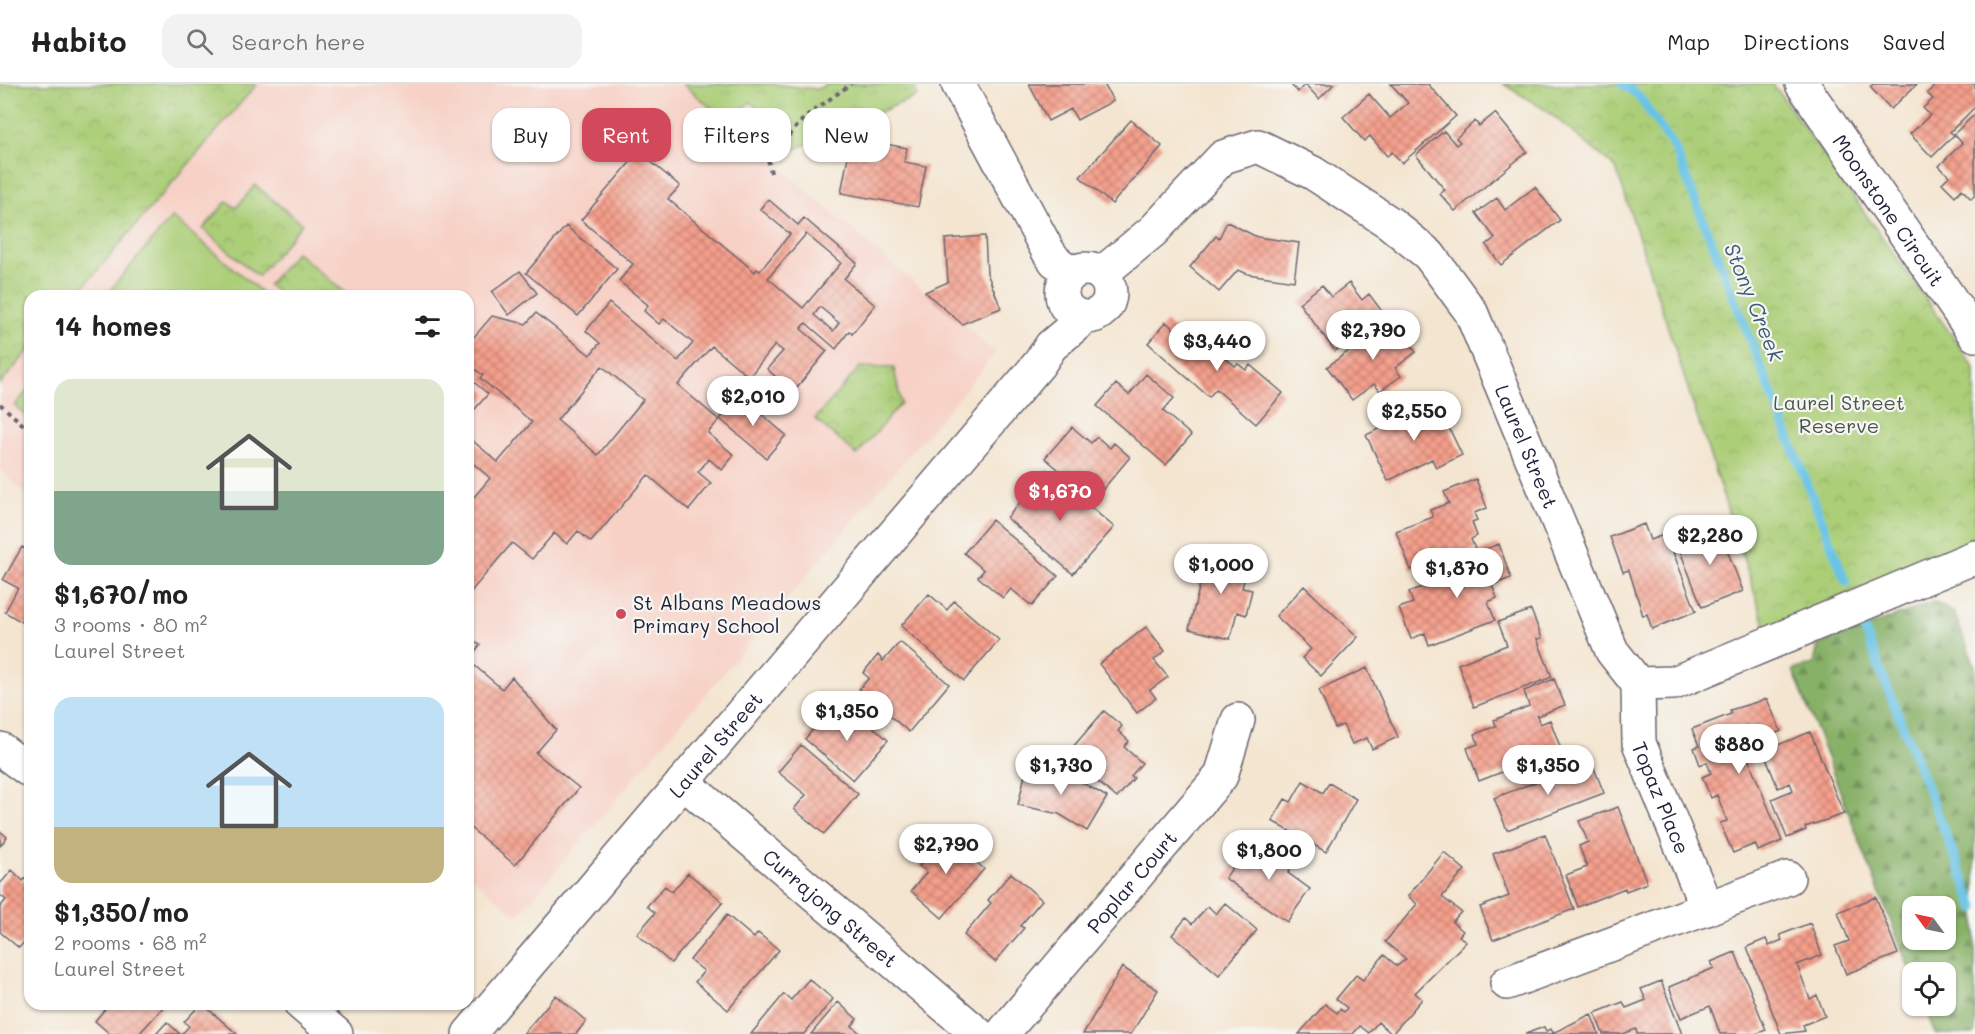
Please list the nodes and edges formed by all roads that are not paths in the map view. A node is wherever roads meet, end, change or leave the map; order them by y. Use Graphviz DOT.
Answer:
graph roads {
  1 [pos="958,84"];
  2 [pos="1802,84"];
  3 [pos="1080,292"];
  4 [pos="1975,335"];
  5 [pos="1975,557"];
  6 [pos="1638,684"];
  7 [pos="1238,720"];
  8 [pos="0,749"];
  9 [pos="24,767"];
  10 [pos="683,782"];
  11 [pos="1788,878"];
  12 [pos="1707,909"];
  13 [pos="1508,983"];
  14 [pos="308,1010"];
  15 [pos="468,1033"];
  16 [pos="336,1034"];
  17 [pos="978,1034"];
  18 [pos="1002,1034"];
  1 -- 3 [label="street"];
  2 -- 4 [label="street, Moonstone Circuit"];
  3 -- 6 [label="street, Laurel Street"];
  3 -- 10 [label="street, Laurel Street"];
  5 -- 6 [label="street"];
  6 -- 12 [label="street, Topaz Place"];
  7 -- 18 [label="street, Poplar Court"];
  8 -- 9 [label="street"];
  10 -- 15 [label="street, Laurel Street"];
  10 -- 17 [label="street, Currajong Street"];
  11 -- 12 [label="street"];
  12 -- 13 [label="street"];
  14 -- 16 [label="street"];
}
